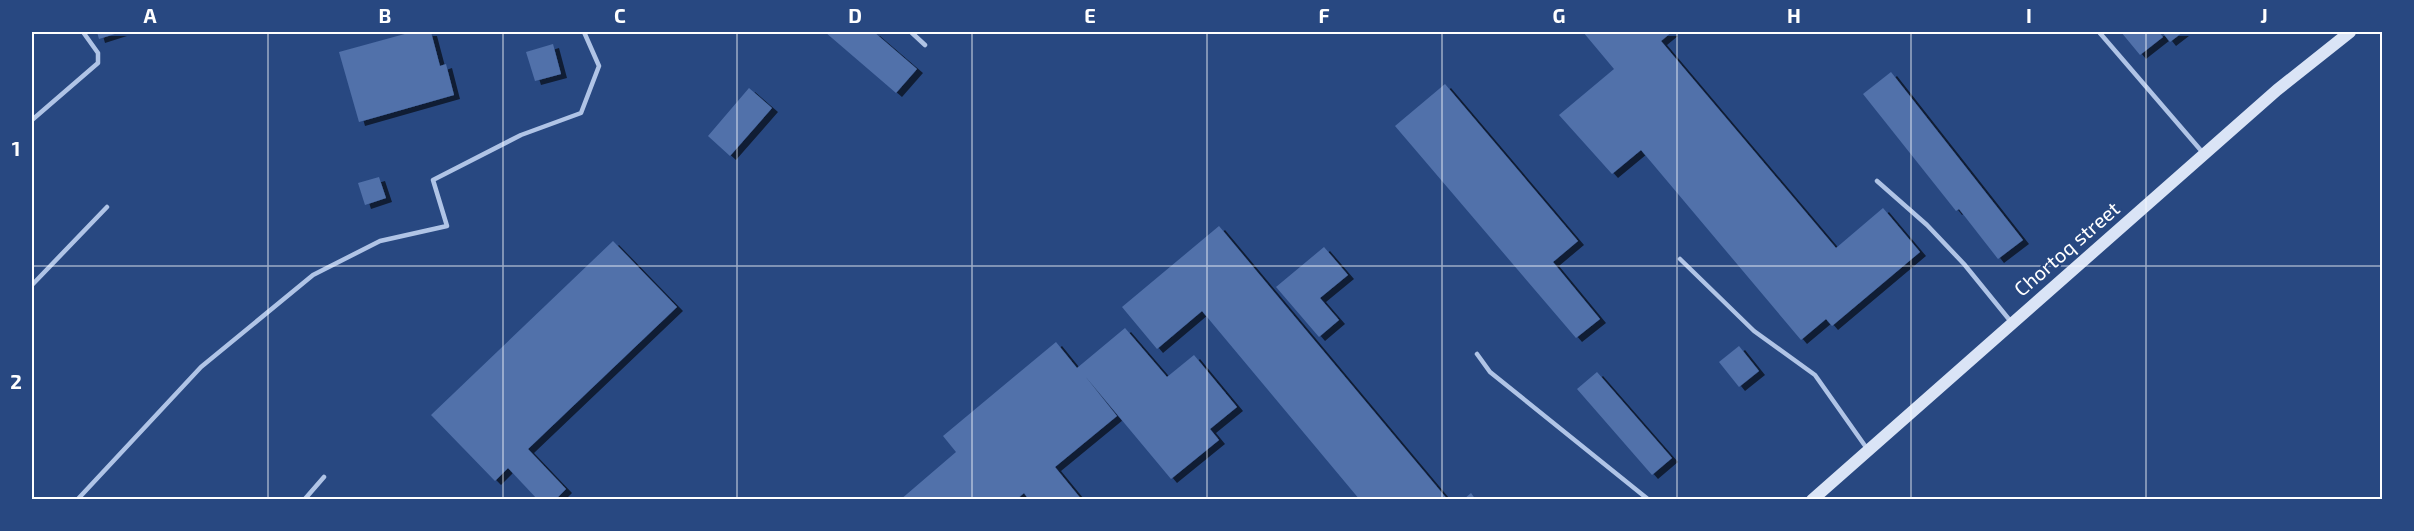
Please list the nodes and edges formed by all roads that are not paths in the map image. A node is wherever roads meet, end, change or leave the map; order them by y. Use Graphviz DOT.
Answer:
graph roads {
  1 [pos="83,32"];
  2 [pos="584,32"];
  3 [pos="911,32"];
  4 [pos="2099,32"];
  5 [pos="2350,32"];
  6 [pos="925,45"];
  7 [pos="32,120"];
  8 [pos="2204,154"];
  9 [pos="1877,181"];
  10 [pos="106,207"];
  11 [pos="1680,259"];
  12 [pos="32,285"];
  13 [pos="2012,323"];
  14 [pos="1477,354"];
  15 [pos="1868,450"];
  16 [pos="324,477"];
  17 [pos="77,500"];
  18 [pos="304,500"];
  19 [pos="1648,500"];
  20 [pos="1812,500"];
  1 -- 7 [label="lane"];
  2 -- 17 [label="lane"];
  3 -- 6 [label="lane"];
  4 -- 8 [label="lane"];
  5 -- 8 [label="main road, Chortoq street"];
  8 -- 13 [label="main road, Chortoq street"];
  9 -- 13 [label="lane"];
  10 -- 12 [label="lane"];
  11 -- 15 [label="lane"];
  13 -- 15 [label="main road, Chortoq street"];
  14 -- 19 [label="lane"];
  15 -- 20 [label="main road, Chortoq street"];
  16 -- 18 [label="lane"];
}
